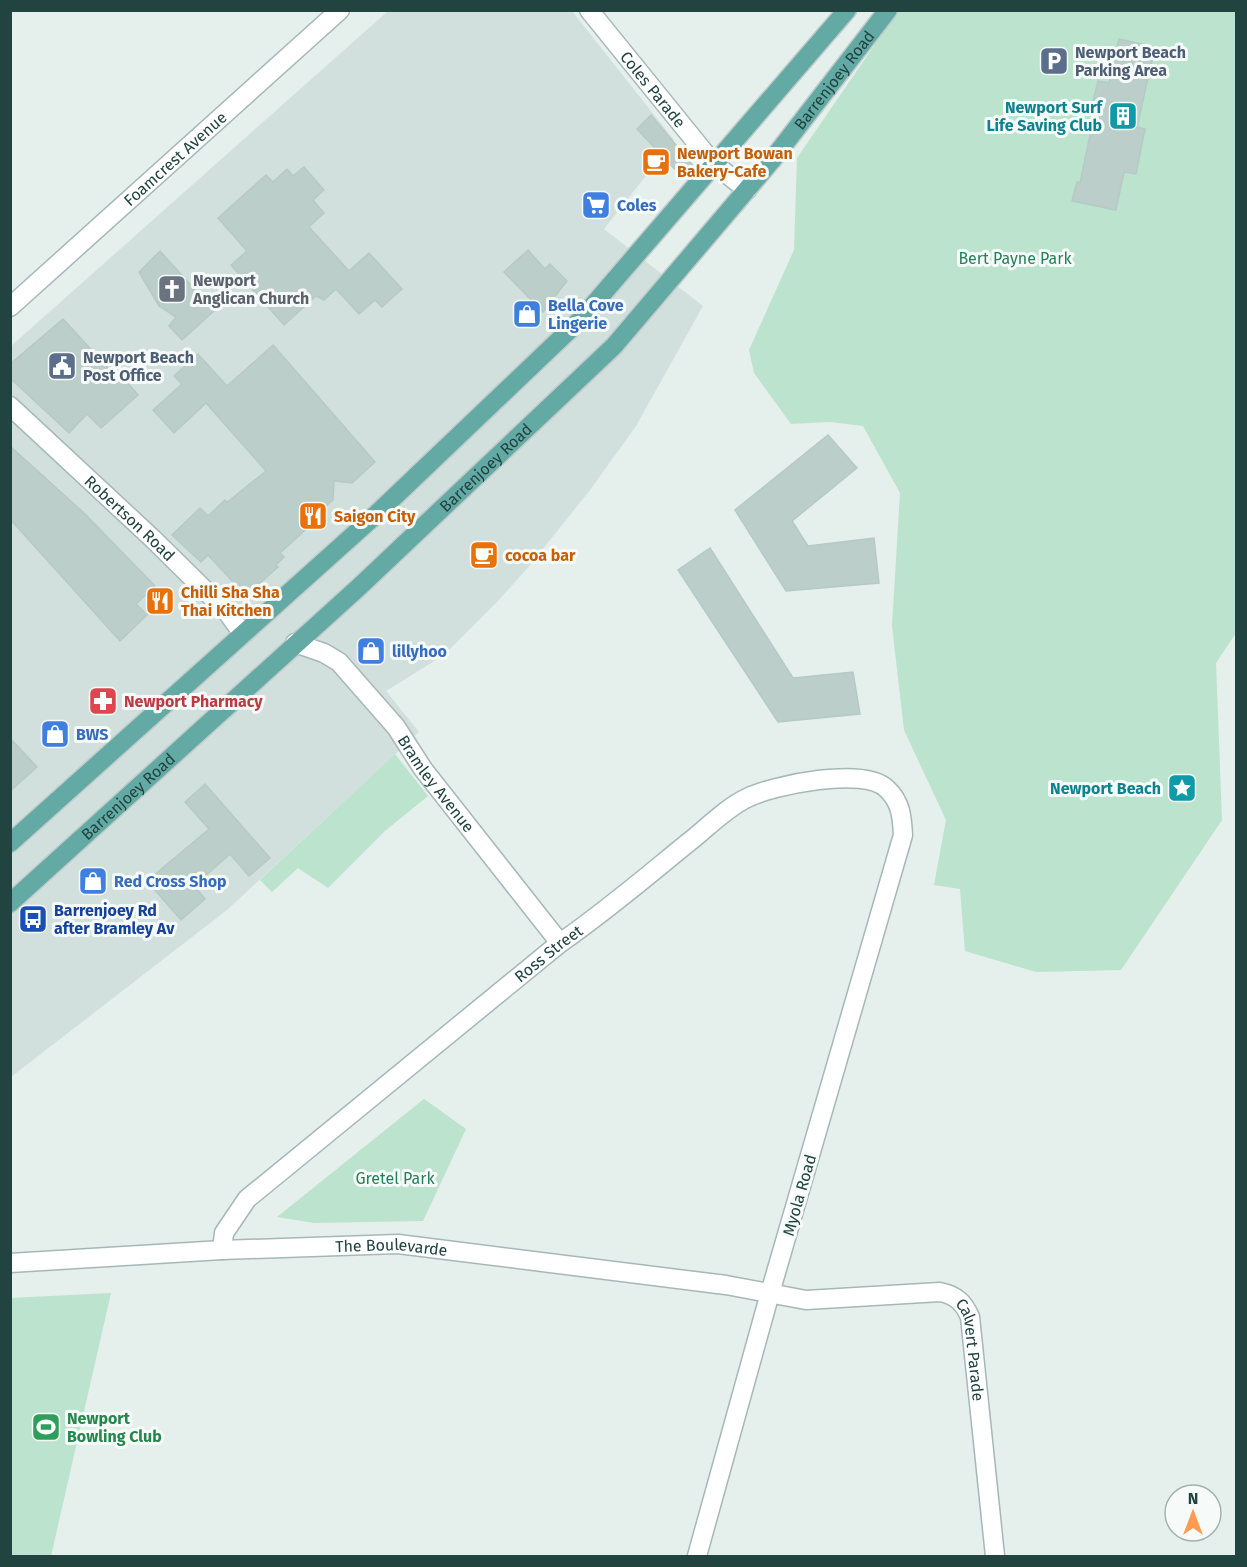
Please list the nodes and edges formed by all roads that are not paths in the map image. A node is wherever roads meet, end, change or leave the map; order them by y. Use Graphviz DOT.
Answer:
graph roads {
  1 [pos="340,10"];
  2 [pos="589,10"];
  3 [pos="847,10"];
  4 [pos="888,10"];
  5 [pos="713,163"];
  6 [pos="747,190"];
  7 [pos="10,307"];
  8 [pos="10,406"];
  9 [pos="243,634"];
  10 [pos="295,643"];
  11 [pos="903,835"];
  12 [pos="10,843"];
  13 [pos="10,903"];
  14 [pos="560,943"];
  15 [pos="222,1250"];
  16 [pos="10,1263"];
  17 [pos="770,1293"];
  18 [pos="697,1557"];
  19 [pos="995,1557"];
  1 -- 7 [label="street, Foamcrest Avenue"];
  2 -- 5 [label="street, Coles Parade"];
  3 -- 5 [label="main road, Barrenjoey Road"];
  4 -- 6 [label="main road, Barrenjoey Road"];
  5 -- 6 [label="street, Coles Parade"];
  5 -- 9 [label="main road, Barrenjoey Road"];
  6 -- 10 [label="main road, Barrenjoey Road"];
  8 -- 9 [label="street, Robertson Road"];
  9 -- 12 [label="main road, Barrenjoey Road"];
  10 -- 13 [label="main road, Barrenjoey Road"];
  10 -- 14 [label="street, Bramley Avenue"];
  11 -- 14 [label="street, Ross Street"];
  11 -- 17 [label="street, Myola Road"];
  14 -- 15 [label="street, Ross Street"];
  15 -- 16 [label="street, The Boulevarde"];
  15 -- 17 [label="street, The Boulevarde"];
  17 -- 18 [label="street, Myola Road"];
  17 -- 19 [label="street, Calvert Parade"];
}
